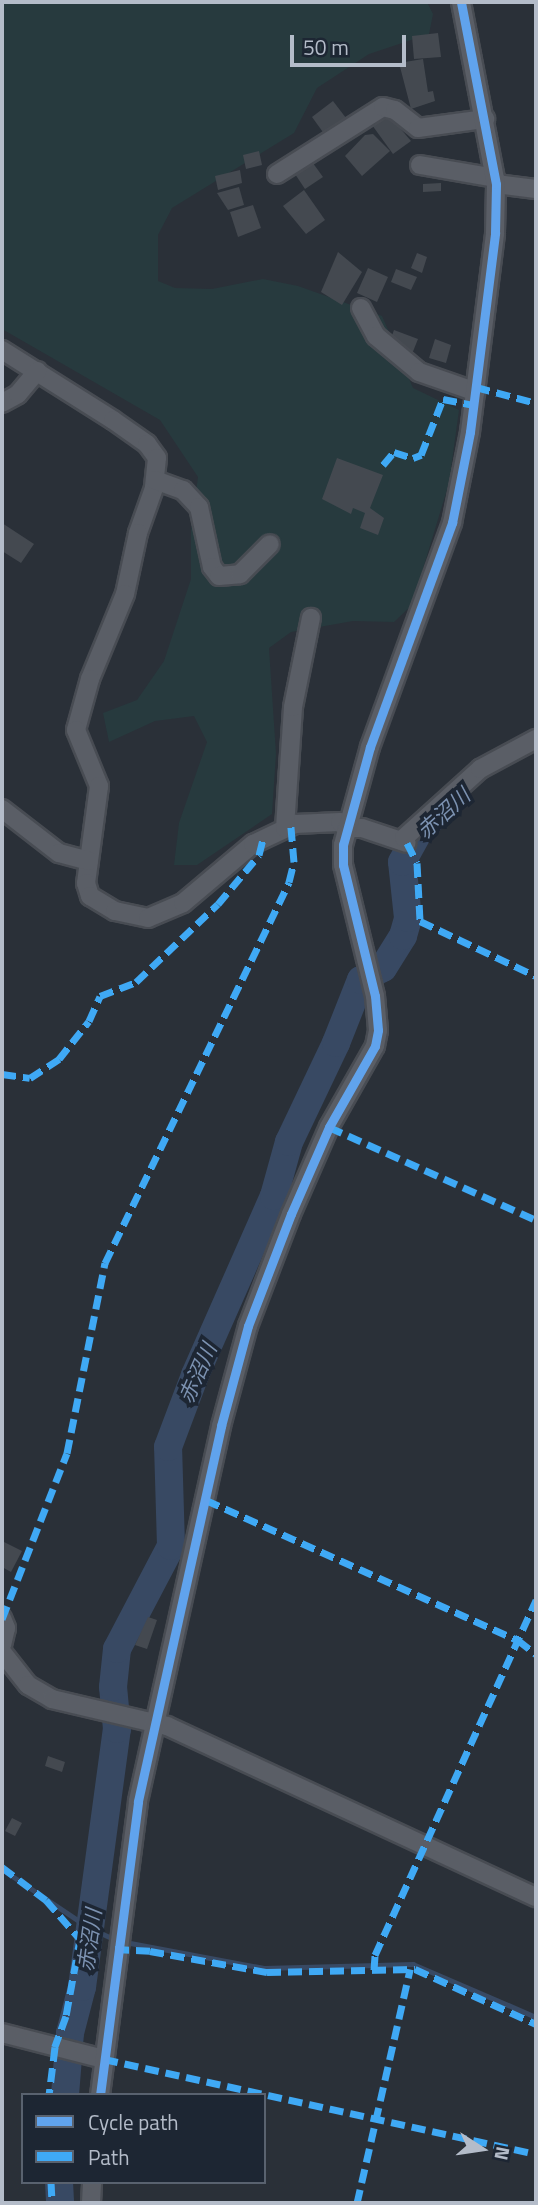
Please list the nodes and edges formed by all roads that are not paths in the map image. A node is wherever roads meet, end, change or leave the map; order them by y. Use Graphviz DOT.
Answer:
graph roads {
  1 [pos="461,2"];
  2 [pos="485,119"];
  3 [pos="421,165"];
  4 [pos="277,173"];
  5 [pos="496,181"];
  6 [pos="536,189"];
  7 [pos="361,308"];
  8 [pos="2,349"];
  9 [pos="37,371"];
  10 [pos="476,392"];
  11 [pos="2,403"];
  12 [pos="155,480"];
  13 [pos="271,544"];
  14 [pos="311,618"];
  15 [pos="536,739"];
  16 [pos="2,809"];
  17 [pos="285,828"];
  18 [pos="346,828"];
  19 [pos="89,862"];
  20 [pos="2,1618"];
  21 [pos="2,1645"];
  22 [pos="2,1652"];
  23 [pos="155,1722"];
  24 [pos="536,1897"];
  25 [pos="2,2033"];
  26 [pos="104,2059"];
  27 [pos="100,2093"];
  28 [pos="92,2184"];
  29 [pos="91,2203"];
  1 -- 2 [label="street"];
  2 -- 4 [label="street"];
  2 -- 5 [label="street"];
  3 -- 5 [label="street"];
  5 -- 6 [label="street"];
  5 -- 10 [label="street"];
  7 -- 10 [label="street"];
  8 -- 9 [label="street"];
  9 -- 11 [label="street"];
  9 -- 12 [label="street"];
  10 -- 18 [label="street"];
  12 -- 13 [label="street"];
  12 -- 19 [label="street"];
  14 -- 17 [label="street"];
  15 -- 18 [label="street"];
  16 -- 19 [label="street"];
  17 -- 18 [label="street"];
  17 -- 19 [label="street"];
  18 -- 23 [label="street"];
  20 -- 21 [label="street"];
  22 -- 23 [label="street"];
  23 -- 24 [label="street"];
  23 -- 26 [label="street"];
  25 -- 26 [label="street"];
  26 -- 27 [label="street"];
  28 -- 29 [label="street"];
}
